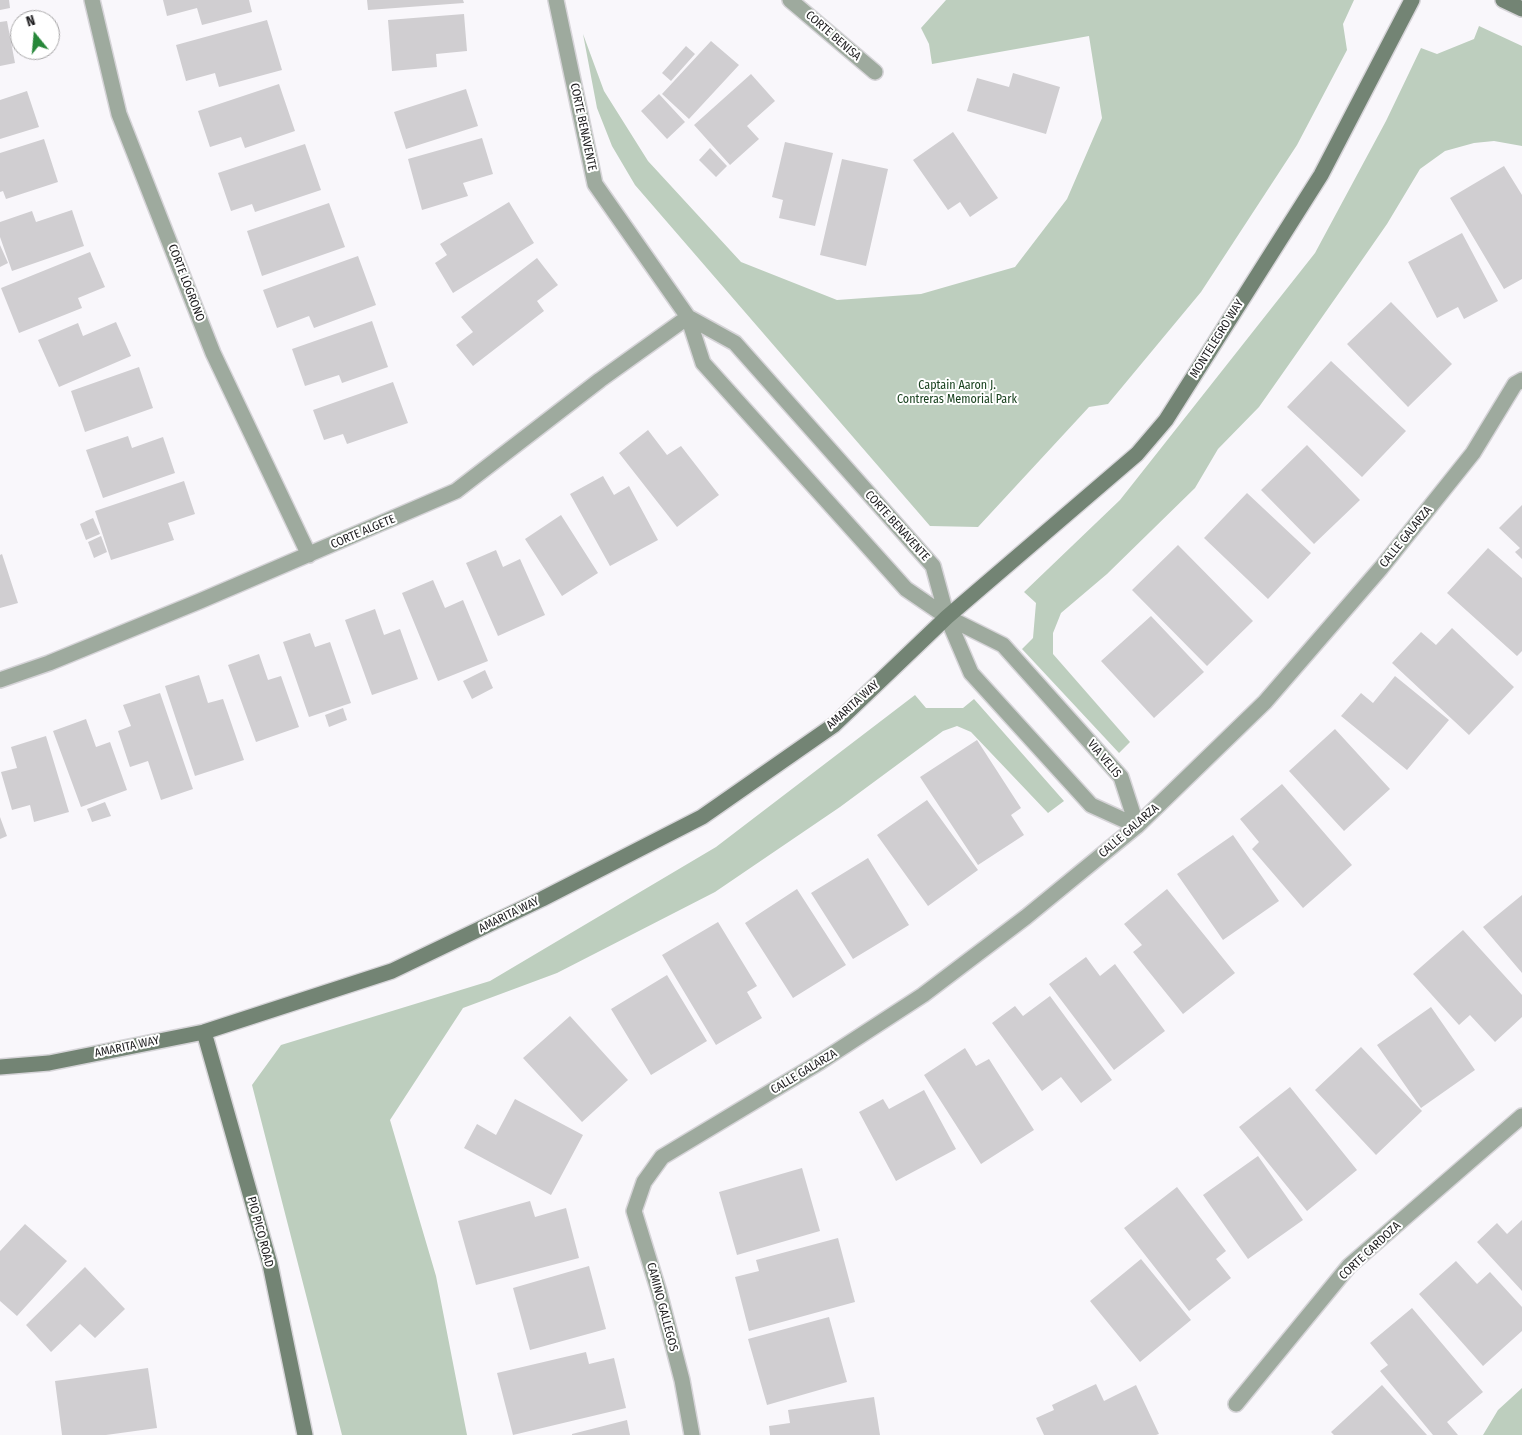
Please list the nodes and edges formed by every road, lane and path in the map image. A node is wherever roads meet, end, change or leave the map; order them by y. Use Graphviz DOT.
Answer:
graph roads {
  1 [pos="92,0"];
  2 [pos="556,0"];
  3 [pos="790,0"];
  4 [pos="1412,0"];
  5 [pos="1504,0"];
  6 [pos="1522,10"];
  7 [pos="875,72"];
  8 [pos="688,317"];
  9 [pos="1522,380"];
  10 [pos="309,555"];
  11 [pos="947,617"];
  12 [pos="0,680"];
  13 [pos="1137,826"];
  14 [pos="204,1032"];
  15 [pos="0,1067"];
  16 [pos="1522,1116"];
  17 [pos="644,1182"];
  18 [pos="1236,1404"];
  19 [pos="305,1435"];
  20 [pos="692,1435"];
  1 -- 10 [label="street, CORTE LOGRONO"];
  2 -- 8 [label="street, CORTE BENAVENTE"];
  3 -- 7 [label="street, CORTE BENISA"];
  4 -- 11 [label="street, MONTELEGRO WAY"];
  5 -- 6 [label="street"];
  8 -- 10 [label="street, CORTE ALGETE"];
  8 -- 11 [label="street, CORTE BENAVENTE"];
  8 -- 11 [label="street, CORTE BENAVENTE"];
  9 -- 13 [label="street, CALLE GALARZA"];
  10 -- 12 [label="street, CORTE ALGETE"];
  11 -- 13 [label="street"];
  11 -- 13 [label="street, VIA VELIS"];
  11 -- 14 [label="street, AMARITA WAY"];
  13 -- 17 [label="street, CALLE GALARZA"];
  14 -- 15 [label="street, AMARITA WAY"];
  14 -- 19 [label="street, PIO PICO ROAD"];
  16 -- 18 [label="street, CORTE CARDOZA"];
  17 -- 20 [label="street, CAMINO GALLEGOS"];
}
